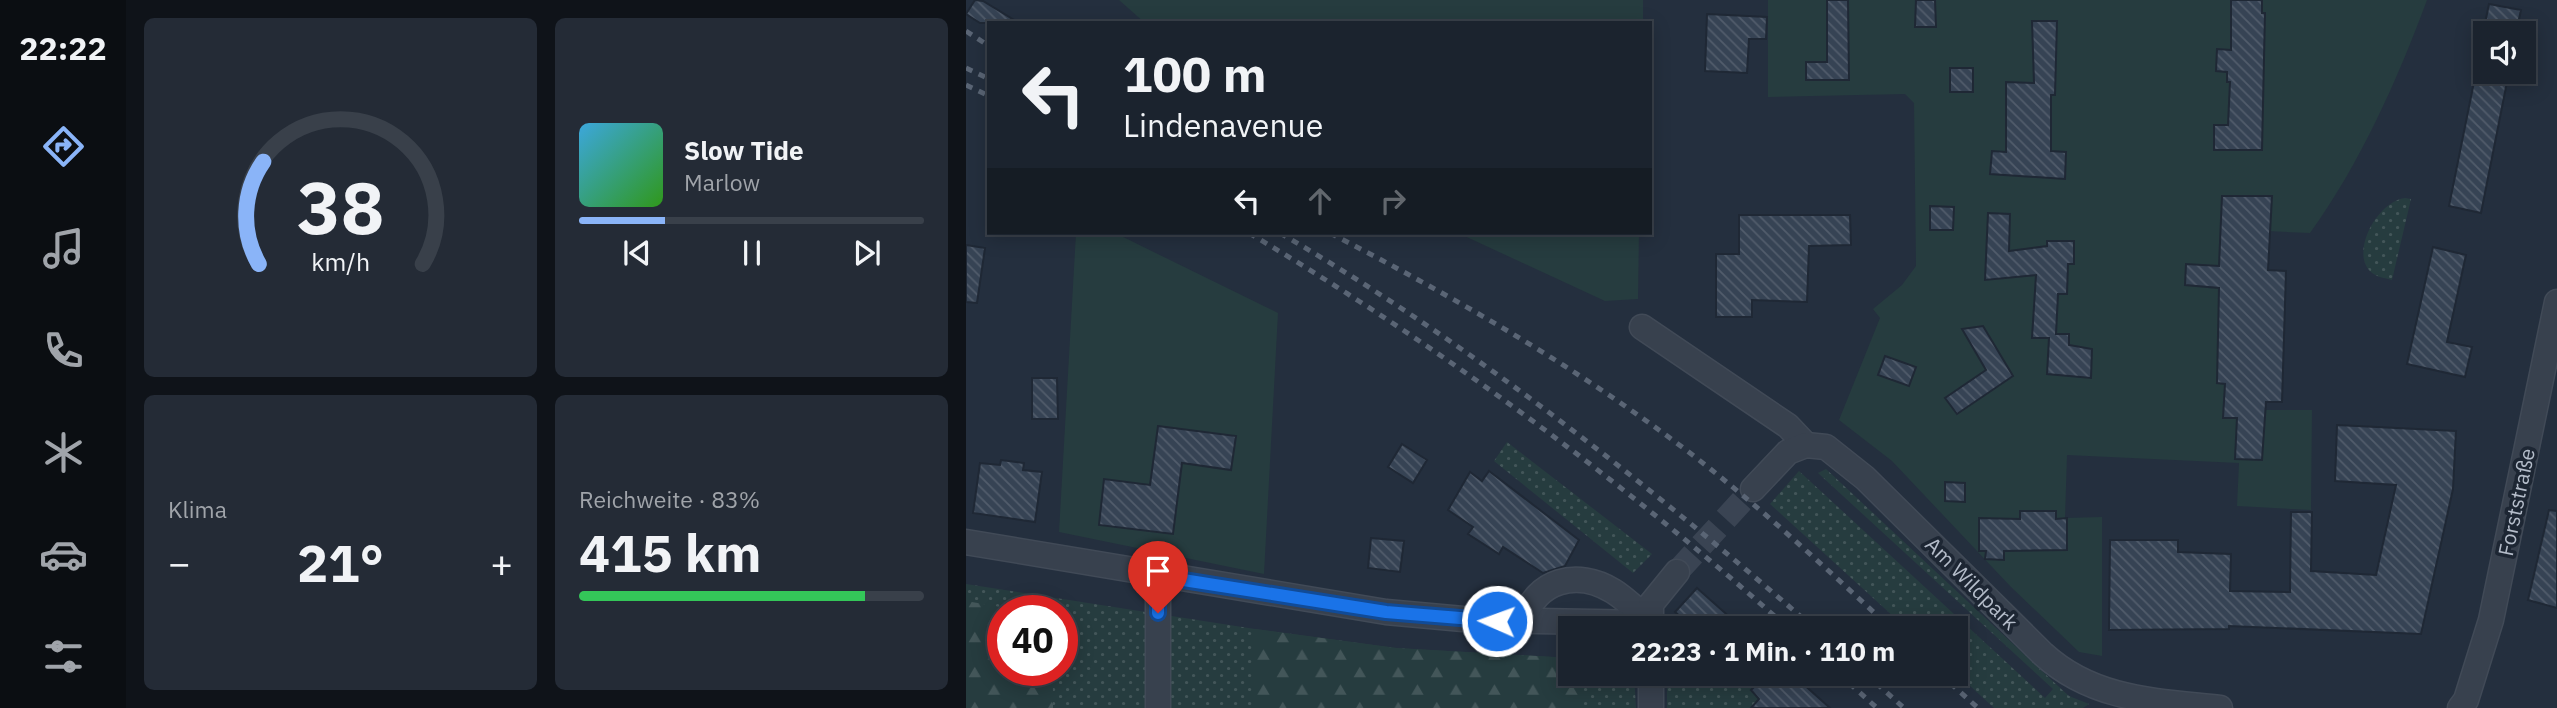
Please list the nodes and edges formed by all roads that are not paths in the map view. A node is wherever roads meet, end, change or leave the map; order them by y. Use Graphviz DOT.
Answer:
graph roads {
  1 [pos="2557,302"];
  2 [pos="1642,327"];
  3 [pos="1806,445"];
  4 [pos="1753,489"];
  5 [pos="966,542"];
  6 [pos="1677,572"];
  7 [pos="1158,576"];
  8 [pos="1641,616"];
  9 [pos="1651,616"];
  10 [pos="1524,620"];
  11 [pos="1558,621"];
  12 [pos="1651,686"];
  13 [pos="2470,705"];
  14 [pos="1158,708"];
  15 [pos="1651,708"];
  16 [pos="2220,708"];
  1 -- 13 [label="street, Forststraße"];
  2 -- 3 [label="street"];
  3 -- 4 [label="street"];
  3 -- 16 [label="street, Am Wildpark"];
  5 -- 7 [label="street"];
  6 -- 9 [label="street"];
  7 -- 10 [label="street"];
  7 -- 14 [label="street"];
  8 -- 10 [label="street"];
  10 -- 11 [label="street"];
  12 -- 15 [label="street"];
}
